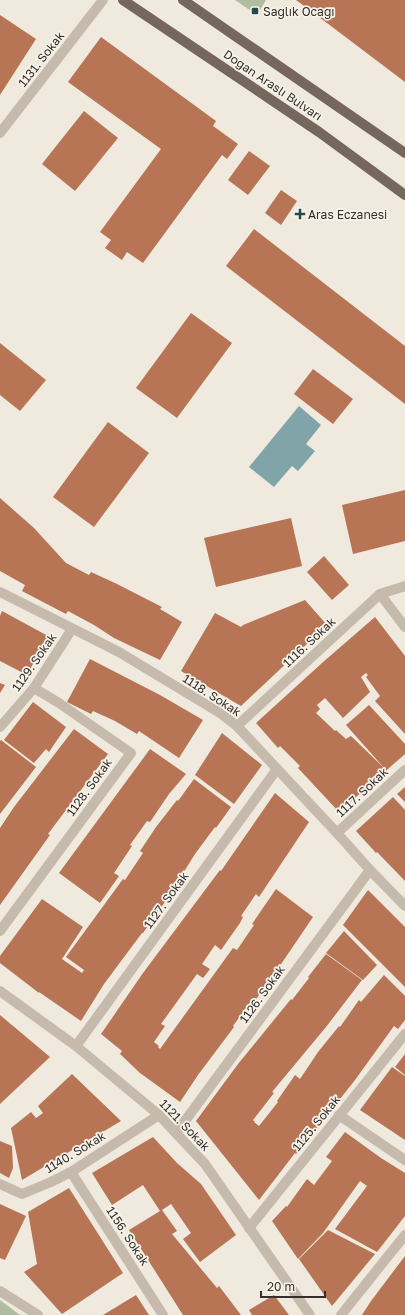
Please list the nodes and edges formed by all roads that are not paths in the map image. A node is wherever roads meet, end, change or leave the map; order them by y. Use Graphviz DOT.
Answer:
graph roads {
  1 [pos="103,0"];
  2 [pos="123,0"];
  3 [pos="183,0"];
  4 [pos="0,133"];
  5 [pos="405,153"];
  6 [pos="405,195"];
  7 [pos="405,586"];
  8 [pos="0,592"];
  9 [pos="380,594"];
  10 [pos="405,627"];
  11 [pos="72,629"];
  12 [pos="34,688"];
  13 [pos="237,726"];
  14 [pos="0,727"];
  15 [pos="277,769"];
  16 [pos="405,770"];
  17 [pos="337,833"];
  18 [pos="370,870"];
  19 [pos="405,906"];
  20 [pos="0,931"];
  21 [pos="0,991"];
  22 [pos="405,1034"];
  23 [pos="76,1046"];
  24 [pos="159,1115"];
  25 [pos="339,1115"];
  26 [pos="176,1133"];
  27 [pos="405,1160"];
  28 [pos="71,1172"];
  29 [pos="0,1184"];
  30 [pos="249,1228"];
  31 [pos="405,1235"];
  32 [pos="0,1291"];
  33 [pos="38,1315"];
  34 [pos="163,1315"];
  35 [pos="310,1315"];
  36 [pos="341,1315"];
  1 -- 4 [label="street, 1131. Sokak"];
  2 -- 6 [label="main road, Doğan Araslı Bulvarı"];
  3 -- 5 [label="main road, Doğan Araslı Bulvarı"];
  7 -- 9 [label="street, 1116. Sokak"];
  8 -- 11 [label="street, 1118. Sokak"];
  9 -- 10 [label="street"];
  9 -- 13 [label="street, 1116. Sokak"];
  11 -- 12 [label="street, 1129. Sokak"];
  11 -- 13 [label="street, 1118. Sokak"];
  12 -- 14 [label="street, 1129. Sokak"];
  12 -- 20 [label="street, 1128. Sokak"];
  13 -- 15 [label="street, 1118. Sokak"];
  15 -- 17 [label="street, 1118. Sokak"];
  15 -- 23 [label="street, 1127. Sokak"];
  16 -- 17 [label="street, 1117. Sokak"];
  17 -- 18 [label="street, 1118. Sokak"];
  18 -- 19 [label="street, 1118. Sokak"];
  18 -- 26 [label="street, 1126. Sokak"];
  21 -- 23 [label="street, 1121. Sokak"];
  22 -- 25 [label="street, 1125. Sokak"];
  23 -- 24 [label="street, 1121. Sokak"];
  24 -- 26 [label="street, 1121. Sokak"];
  24 -- 28 [label="street, 1140. Sokak"];
  25 -- 27 [label="street"];
  25 -- 30 [label="street, 1125. Sokak"];
  26 -- 30 [label="street, 1121. Sokak"];
  28 -- 29 [label="street, 1140. Sokak"];
  28 -- 34 [label="street, 1156. Sokak"];
  30 -- 35 [label="street, 1121. Sokak"];
  31 -- 36 [label="street"];
  32 -- 33 [label="street"];
}
